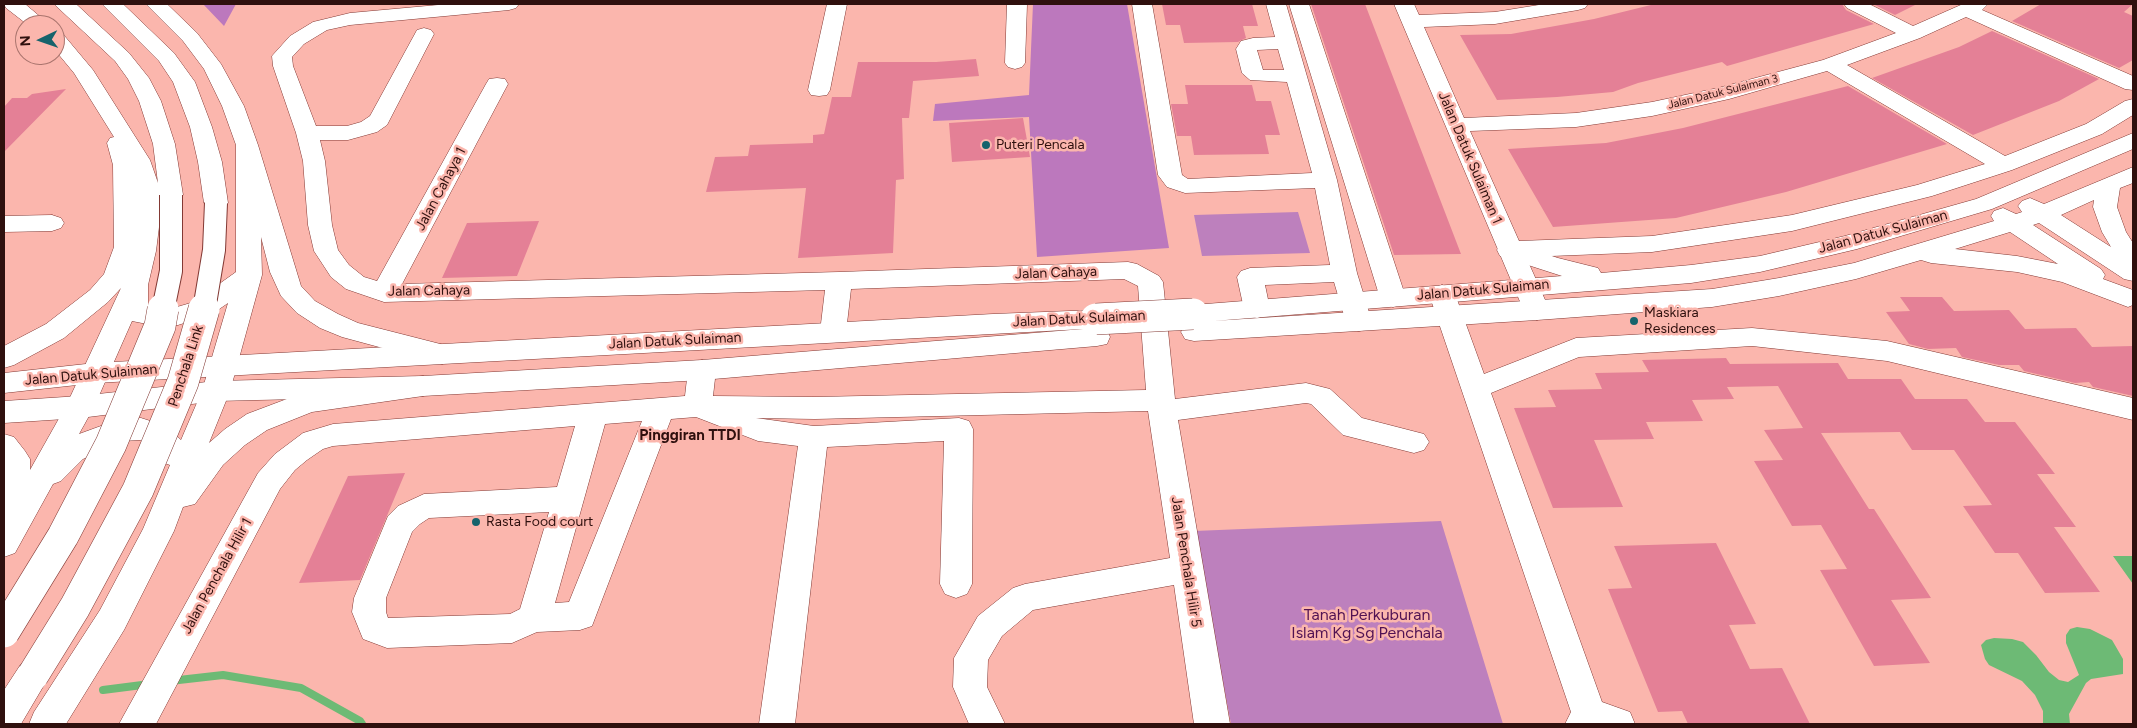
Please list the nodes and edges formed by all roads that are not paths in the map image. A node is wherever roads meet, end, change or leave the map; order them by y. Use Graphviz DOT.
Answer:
graph roads {
  1 [pos="13,4"];
  2 [pos="64,4"];
  3 [pos="112,4"];
  4 [pos="156,4"];
  5 [pos="509,4"];
  6 [pos="836,4"];
  7 [pos="1017,4"];
  8 [pos="1142,4"];
  9 [pos="1276,4"];
  10 [pos="1299,4"];
  11 [pos="1578,4"];
  12 [pos="1854,4"];
  13 [pos="1972,7"];
  14 [pos="1408,12"];
  15 [pos="27,15"];
  16 [pos="424,34"];
  17 [pos="1913,34"];
  18 [pos="1287,43"];
  19 [pos="65,49"];
  20 [pos="1015,63"];
  21 [pos="1830,64"];
  22 [pos="1296,76"];
  23 [pos="497,84"];
  24 [pos="2133,84"];
  25 [pos="819,90"];
  26 [pos="2133,106"];
  27 [pos="108,108"];
  28 [pos="1457,126"];
  29 [pos="307,134"];
  30 [pos="2133,140"];
  31 [pos="247,146"];
  32 [pos="2004,165"];
  33 [pos="2133,174"];
  34 [pos="1325,180"];
  35 [pos="2108,185"];
  36 [pos="2012,194"];
  37 [pos="1984,204"];
  38 [pos="2042,214"];
  39 [pos="52,223"];
  40 [pos="2013,223"];
  41 [pos="4,224"];
  42 [pos="1510,250"];
  43 [pos="1914,254"];
  44 [pos="2133,262"];
  45 [pos="1344,273"];
  46 [pos="2133,273"];
  47 [pos="249,275"];
  48 [pos="1624,279"];
  49 [pos="839,281"];
  50 [pos="135,286"];
  51 [pos="1526,287"];
  52 [pos="384,293"];
  53 [pos="1393,298"];
  54 [pos="2131,300"];
  55 [pos="1446,305"];
  56 [pos="1257,309"];
  57 [pos="1537,311"];
  58 [pos="1356,312"];
  59 [pos="1193,323"];
  60 [pos="1096,328"];
  61 [pos="833,332"];
  62 [pos="442,354"];
  63 [pos="4,358"];
  64 [pos="702,370"];
  65 [pos="95,373"];
  66 [pos="219,378"];
  67 [pos="4,383"];
  68 [pos="423,386"];
  69 [pos="1476,388"];
  70 [pos="1162,405"];
  71 [pos="698,406"];
  72 [pos="80,407"];
  73 [pos="2133,409"];
  74 [pos="660,411"];
  75 [pos="4,412"];
  76 [pos="594,415"];
  77 [pos="814,437"];
  78 [pos="1414,442"];
  79 [pos="4,445"];
  80 [pos="178,484"];
  81 [pos="32,490"];
  82 [pos="569,500"];
  83 [pos="4,530"];
  84 [pos="158,531"];
  85 [pos="4,544"];
  86 [pos="1186,569"];
  87 [pos="956,584"];
  88 [pos="534,618"];
  89 [pos="4,632"];
  90 [pos="144,711"];
  91 [pos="4,720"];
  92 [pos="1597,721"];
  93 [pos="46,724"];
  94 [pos="777,724"];
  95 [pos="987,724"];
  96 [pos="1212,724"];
  1 -- 15 [label="main road"];
  2 -- 89 [label="main road, bridge"];
  3 -- 91 [label="main road, Penchala Link, bridge"];
  4 -- 31 [label="main road"];
  5 -- 29 [label="main road, Jalan Cahaya"];
  6 -- 25 [label="main road"];
  7 -- 20 [label="main road"];
  8 -- 34 [label="main road"];
  9 -- 18 [label="main road"];
  10 -- 53 [label="main road"];
  11 -- 14 [label="main road"];
  12 -- 17 [label="main road"];
  13 -- 17 [label="main road, Jalan Datuk Sulaiman 3"];
  13 -- 24 [label="main road"];
  14 -- 28 [label="main road, Jalan Datuk Sulaiman 1"];
  16 -- 29 [label="main road"];
  17 -- 21 [label="main road, Jalan Datuk Sulaiman 3"];
  18 -- 22 [label="main road"];
  18 -- 22 [label="main road"];
  19 -- 27 [label="main road"];
  21 -- 28 [label="main road, Jalan Datuk Sulaiman 3"];
  21 -- 32 [label="main road"];
  22 -- 34 [label="main road"];
  23 -- 52 [label="main road, Jalan Cahaya 1"];
  26 -- 32 [label="main road"];
  27 -- 50 [label="main road"];
  27 -- 63 [label="main road"];
  28 -- 42 [label="main road, Jalan Datuk Sulaiman 1"];
  29 -- 52 [label="main road, Jalan Cahaya"];
  30 -- 36 [label="main road, Jalan Datuk Sulaiman"];
  31 -- 47 [label="main road"];
  31 -- 62 [label="main road"];
  32 -- 42 [label="main road"];
  33 -- 35 [label="main road, Jalan Datuk Sulaiman"];
  34 -- 45 [label="main road"];
  35 -- 38 [label="main road, Jalan Datuk Sulaiman"];
  35 -- 44 [label="main road"];
  36 -- 37 [label="main road, Jalan Datuk Sulaiman"];
  36 -- 38 [label="main road"];
  37 -- 40 [label="main road"];
  37 -- 48 [label="main road, Jalan Datuk Sulaiman"];
  38 -- 40 [label="main road, Jalan Datuk Sulaiman"];
  38 -- 46 [label="main road"];
  39 -- 41 [label="main road"];
  40 -- 43 [label="main road, Jalan Datuk Sulaiman"];
  40 -- 54 [label="main road"];
  42 -- 48 [label="main road"];
  42 -- 51 [label="main road, Jalan Datuk Sulaiman 1"];
  43 -- 54 [label="main road"];
  43 -- 57 [label="main road, Jalan Datuk Sulaiman"];
  45 -- 56 [label="main road"];
  45 -- 58 [label="main road"];
  47 -- 50 [label="main road"];
  47 -- 66 [label="main road"];
  48 -- 51 [label="main road, Jalan Datuk Sulaiman"];
  49 -- 52 [label="main road, Jalan Cahaya"];
  49 -- 61 [label="main road"];
  49 -- 70 [label="main road, Jalan Cahaya"];
  50 -- 65 [label="main road"];
  51 -- 55 [label="main road, Jalan Datuk Sulaiman"];
  51 -- 57 [label="main road, Jalan Datuk Sulaiman 1"];
  53 -- 55 [label="main road, Jalan Datuk Sulaiman"];
  53 -- 58 [label="main road, Jalan Datuk Sulaiman"];
  55 -- 57 [label="main road, Jalan Datuk Sulaiman"];
  55 -- 58 [label="main road, Jalan Datuk Sulaiman"];
  55 -- 69 [label="main road"];
  56 -- 58 [label="main road, Jalan Datuk Sulaiman"];
  56 -- 59 [label="main road, Jalan Datuk Sulaiman"];
  58 -- 59 [label="main road, Jalan Datuk Sulaiman"];
  59 -- 60 [label="main road, Jalan Datuk Sulaiman"];
  60 -- 61 [label="main road, Jalan Datuk Sulaiman"];
  60 -- 64 [label="main road, Jalan Datuk Sulaiman"];
  61 -- 62 [label="main road, Jalan Datuk Sulaiman"];
  62 -- 66 [label="main road, Jalan Datuk Sulaiman"];
  64 -- 68 [label="main road, Jalan Datuk Sulaiman"];
  64 -- 71 [label="main road"];
  65 -- 66 [label="main road, Jalan Datuk Sulaiman"];
  65 -- 67 [label="main road, Jalan Datuk Sulaiman"];
  65 -- 72 [label="main road"];
  66 -- 68 [label="main road, Jalan Datuk Sulaiman"];
  66 -- 72 [label="main road, Jalan Datuk Sulaiman"];
  66 -- 80 [label="main road"];
  68 -- 84 [label="main road"];
  69 -- 73 [label="main road"];
  69 -- 92 [label="main road"];
  70 -- 71 [label="main road"];
  70 -- 78 [label="main road"];
  70 -- 86 [label="main road, Jalan Penchala Hilir 5"];
  71 -- 74 [label="main road"];
  71 -- 77 [label="main road"];
  72 -- 75 [label="main road, Jalan Datuk Sulaiman"];
  72 -- 81 [label="main road"];
  74 -- 76 [label="main road"];
  74 -- 88 [label="main road"];
  76 -- 82 [label="main road"];
  76 -- 90 [label="main road, Jalan Penchala Hilir 1"];
  77 -- 87 [label="main road"];
  77 -- 94 [label="main road"];
  79 -- 83 [label="main road"];
  80 -- 81 [label="main road"];
  80 -- 84 [label="main road"];
  81 -- 85 [label="main road"];
  82 -- 88 [label="main road"];
  82 -- 88 [label="main road"];
  84 -- 93 [label="main road"];
  86 -- 95 [label="main road"];
  86 -- 96 [label="main road, Jalan Penchala Hilir 5"];
}
